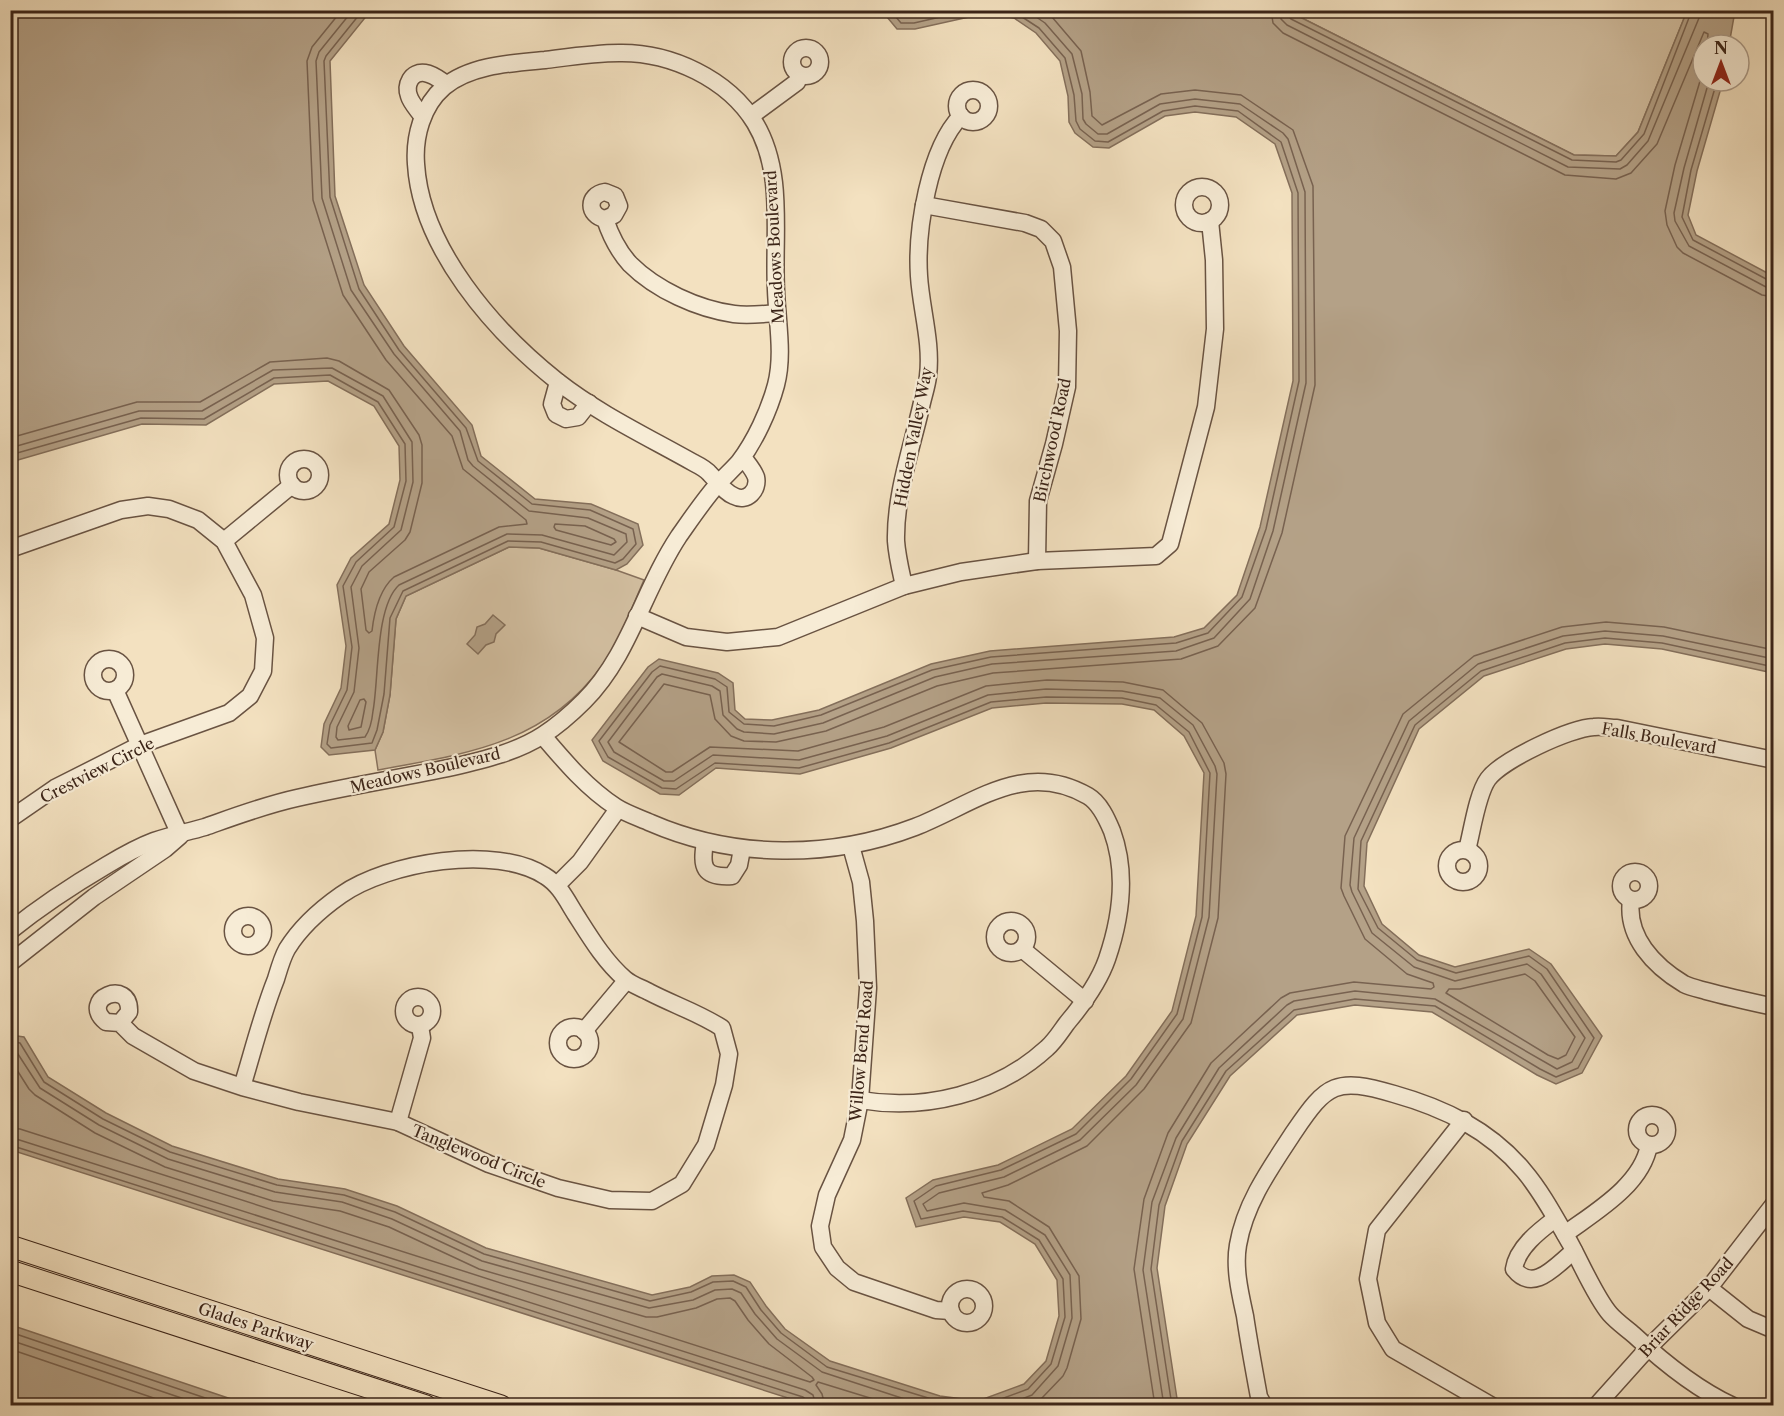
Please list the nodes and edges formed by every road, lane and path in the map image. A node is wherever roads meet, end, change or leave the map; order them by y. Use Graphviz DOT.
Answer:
graph roads {
  1 [pos="800,75"];
  2 [pos="446,84"];
  3 [pos="422,116"];
  4 [pos="751,116"];
  5 [pos="961,116"];
  6 [pos="924,204"];
  7 [pos="605,219"];
  8 [pos="1210,221"];
  9 [pos="777,313"];
  10 [pos="558,382"];
  11 [pos="590,403"];
  12 [pos="743,457"];
  13 [pos="718,483"];
  14 [pos="292,485"];
  15 [pos="224,541"];
  16 [pos="10,549"];
  17 [pos="1037,561"];
  18 [pos="904,586"];
  19 [pos="637,616"];
  20 [pos="115,690"];
  21 [pos="543,736"];
  22 [pos="140,745"];
  23 [pos="1773,760"];
  24 [pos="618,809"];
  25 [pos="10,819"];
  26 [pos="180,835"];
  27 [pos="705,842"];
  28 [pos="851,846"];
  29 [pos="742,849"];
  30 [pos="1467,850"];
  31 [pos="557,885"];
  32 [pos="1631,900"];
  33 [pos="10,931"];
  34 [pos="261,938"];
  35 [pos="1022,949"];
  36 [pos="287,950"];
  37 [pos="10,963"];
  38 [pos="626,981"];
  39 [pos="1085,1001"];
  40 [pos="1773,1007"];
  41 [pos="120,1023"];
  42 [pos="420,1026"];
  43 [pos="584,1031"];
  44 [pos="242,1087"];
  45 [pos="860,1100"];
  46 [pos="1464,1120"];
  47 [pos="398,1122"];
  48 [pos="1649,1145"];
  49 [pos="1773,1204"];
  50 [pos="1555,1219"];
  51 [pos="1564,1234"];
  52 [pos="10,1246"];
  53 [pos="1574,1251"];
  54 [pos="10,1271"];
  55 [pos="1709,1288"];
  56 [pos="951,1311"];
  57 [pos="1773,1330"];
  58 [pos="1648,1348"];
  59 [pos="426,1406"];
  60 [pos="501,1406"];
  61 [pos="1264,1406"];
  62 [pos="1492,1406"];
  63 [pos="1596,1406"];
  64 [pos="1733,1406"];
  1 -- 4 [label="street"];
  2 -- 3 [label="street, Meadows Boulevard"];
  2 -- 3 [label="street"];
  2 -- 4 [label="street, Meadows Boulevard"];
  3 -- 10 [label="street, Meadows Boulevard"];
  4 -- 9 [label="street, Meadows Boulevard"];
  5 -- 6 [label="street, Hidden Valley Way"];
  6 -- 17 [label="street, Birchwood Road"];
  6 -- 18 [label="street, Hidden Valley Way"];
  7 -- 9 [label="street"];
  8 -- 17 [label="street"];
  9 -- 12 [label="street, Meadows Boulevard"];
  10 -- 11 [label="street, Meadows Boulevard"];
  10 -- 11 [label="street"];
  11 -- 13 [label="street, Meadows Boulevard"];
  12 -- 13 [label="street, Meadows Boulevard"];
  12 -- 13 [label="street"];
  13 -- 19 [label="street, Meadows Boulevard"];
  14 -- 15 [label="street"];
  15 -- 16 [label="street, Crestview Circle"];
  15 -- 22 [label="street, Crestview Circle"];
  17 -- 18 [label="street"];
  18 -- 19 [label="street"];
  19 -- 21 [label="street, Meadows Boulevard"];
  20 -- 22 [label="street"];
  21 -- 24 [label="street"];
  21 -- 26 [label="street, Meadows Boulevard"];
  22 -- 25 [label="street, Crestview Circle"];
  22 -- 26 [label="street"];
  23 -- 30 [label="street, Falls Boulevard"];
  24 -- 27 [label="street"];
  24 -- 31 [label="street"];
  26 -- 33 [label="street, Meadows Boulevard"];
  26 -- 37 [label="street, Meadows Boulevard"];
  27 -- 29 [label="street"];
  27 -- 29 [label="street"];
  28 -- 29 [label="street"];
  28 -- 39 [label="street"];
  28 -- 45 [label="street, Willow Bend Road"];
  31 -- 36 [label="street, Tanglewood Circle"];
  31 -- 38 [label="street, Tanglewood Circle"];
  32 -- 40 [label="street"];
  34 -- 36 [label="street"];
  35 -- 39 [label="street"];
  36 -- 44 [label="street, Tanglewood Circle"];
  38 -- 43 [label="street"];
  38 -- 47 [label="street, Tanglewood Circle"];
  39 -- 45 [label="street"];
  41 -- 44 [label="street, Tanglewood Circle"];
  42 -- 47 [label="street"];
  44 -- 47 [label="street, Tanglewood Circle"];
  45 -- 56 [label="street, Willow Bend Road"];
  46 -- 50 [label="street"];
  46 -- 61 [label="street"];
  46 -- 62 [label="street"];
  48 -- 51 [label="street"];
  49 -- 55 [label="street, Briar Ridge Road"];
  50 -- 51 [label="street"];
  50 -- 53 [label="street"];
  51 -- 53 [label="street"];
  52 -- 60 [label="main road, Glades Parkway"];
  53 -- 58 [label="street"];
  54 -- 59 [label="main road, Glades Parkway"];
  55 -- 57 [label="street"];
  55 -- 58 [label="street, Briar Ridge Road"];
  58 -- 63 [label="street, Briar Ridge Road"];
  58 -- 64 [label="street"];
}
